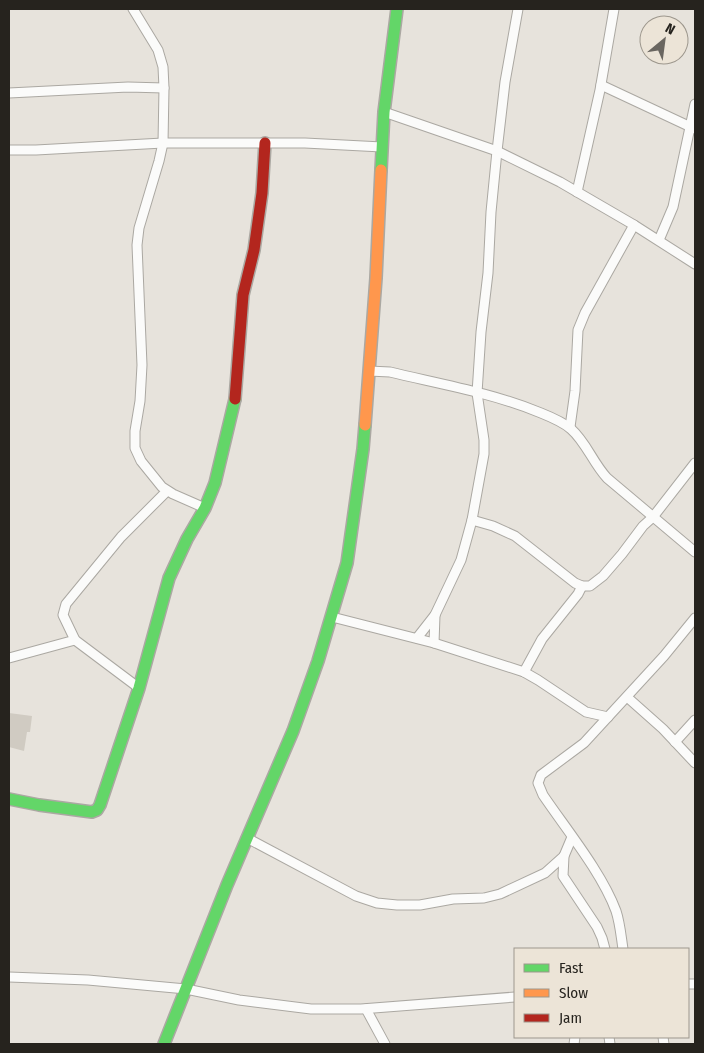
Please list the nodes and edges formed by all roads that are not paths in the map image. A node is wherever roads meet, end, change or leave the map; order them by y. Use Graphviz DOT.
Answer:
graph roads {
  1 [pos="133,9"];
  2 [pos="397,9"];
  3 [pos="518,9"];
  4 [pos="614,9"];
  5 [pos="601,85"];
  6 [pos="164,88"];
  7 [pos="9,93"];
  8 [pos="695,104"];
  9 [pos="384,112"];
  10 [pos="692,127"];
  11 [pos="163,143"];
  12 [pos="265,143"];
  13 [pos="382,147"];
  14 [pos="9,150"];
  15 [pos="497,151"];
  16 [pos="577,192"];
  17 [pos="634,225"];
  18 [pos="659,240"];
  19 [pos="695,264"];
  20 [pos="369,371"];
  21 [pos="477,392"];
  22 [pos="570,427"];
  23 [pos="695,464"];
  24 [pos="167,491"];
  25 [pos="205,508"];
  26 [pos="653,517"];
  27 [pos="472,520"];
  28 [pos="695,552"];
  29 [pos="582,586"];
  30 [pos="435,615"];
  31 [pos="332,617"];
  32 [pos="695,618"];
  33 [pos="417,638"];
  34 [pos="75,640"];
  35 [pos="434,643"];
  36 [pos="9,658"];
  37 [pos="524,672"];
  38 [pos="139,688"];
  39 [pos="627,697"];
  40 [pos="586,712"];
  41 [pos="608,717"];
  42 [pos="695,720"];
  43 [pos="596,730"];
  44 [pos="675,742"];
  45 [pos="695,763"];
  46 [pos="9,799"];
  47 [pos="572,837"];
  48 [pos="247,838"];
  49 [pos="564,856"];
  50 [pos="545,873"];
  51 [pos="564,876"];
  52 [pos="605,948"];
  53 [pos="622,948"];
  54 [pos="9,977"];
  55 [pos="186,989"];
  56 [pos="514,997"];
  57 [pos="366,1009"];
  58 [pos="164,1044"];
  59 [pos="385,1044"];
  1 -- 6 [label="street"];
  2 -- 9 [label="street"];
  3 -- 15 [label="street"];
  4 -- 5 [label="street"];
  5 -- 10 [label="street"];
  5 -- 16 [label="street"];
  6 -- 7 [label="street"];
  6 -- 11 [label="street"];
  8 -- 10 [label="street"];
  9 -- 13 [label="street"];
  9 -- 15 [label="street"];
  10 -- 18 [label="street"];
  11 -- 12 [label="street"];
  11 -- 14 [label="street"];
  11 -- 24 [label="street"];
  12 -- 13 [label="street"];
  12 -- 25 [label="street"];
  13 -- 20 [label="street"];
  15 -- 16 [label="street"];
  15 -- 21 [label="street"];
  16 -- 17 [label="street"];
  17 -- 18 [label="street"];
  17 -- 22 [label="street"];
  18 -- 19 [label="street"];
  20 -- 21 [label="street"];
  20 -- 31 [label="street"];
  21 -- 22 [label="street"];
  21 -- 27 [label="street"];
  22 -- 26 [label="street"];
  23 -- 26 [label="street"];
  24 -- 25 [label="street"];
  24 -- 34 [label="street"];
  25 -- 38 [label="street"];
  26 -- 28 [label="street"];
  26 -- 29 [label="street"];
  27 -- 29 [label="street"];
  27 -- 30 [label="street"];
  29 -- 37 [label="street"];
  30 -- 33 [label="street"];
  30 -- 35 [label="street"];
  31 -- 33 [label="street"];
  31 -- 48 [label="street"];
  32 -- 39 [label="street"];
  33 -- 35 [label="street"];
  34 -- 36 [label="street"];
  34 -- 38 [label="street"];
  35 -- 37 [label="street"];
  37 -- 40 [label="street"];
  38 -- 46 [label="street"];
  39 -- 41 [label="street"];
  39 -- 44 [label="street"];
  40 -- 41 [label="street"];
  40 -- 43 [label="street"];
  41 -- 43 [label="street"];
  42 -- 44 [label="street"];
  43 -- 47 [label="street"];
  44 -- 45 [label="street"];
  47 -- 49 [label="street"];
  47 -- 53 [label="street"];
  48 -- 50 [label="street"];
  48 -- 55 [label="street"];
  49 -- 50 [label="street"];
  49 -- 51 [label="street"];
  50 -- 51 [label="street"];
  51 -- 52 [label="street"];
  54 -- 55 [label="street"];
  55 -- 57 [label="street"];
  55 -- 58 [label="street"];
  56 -- 57 [label="street"];
  57 -- 59 [label="street"];
}
